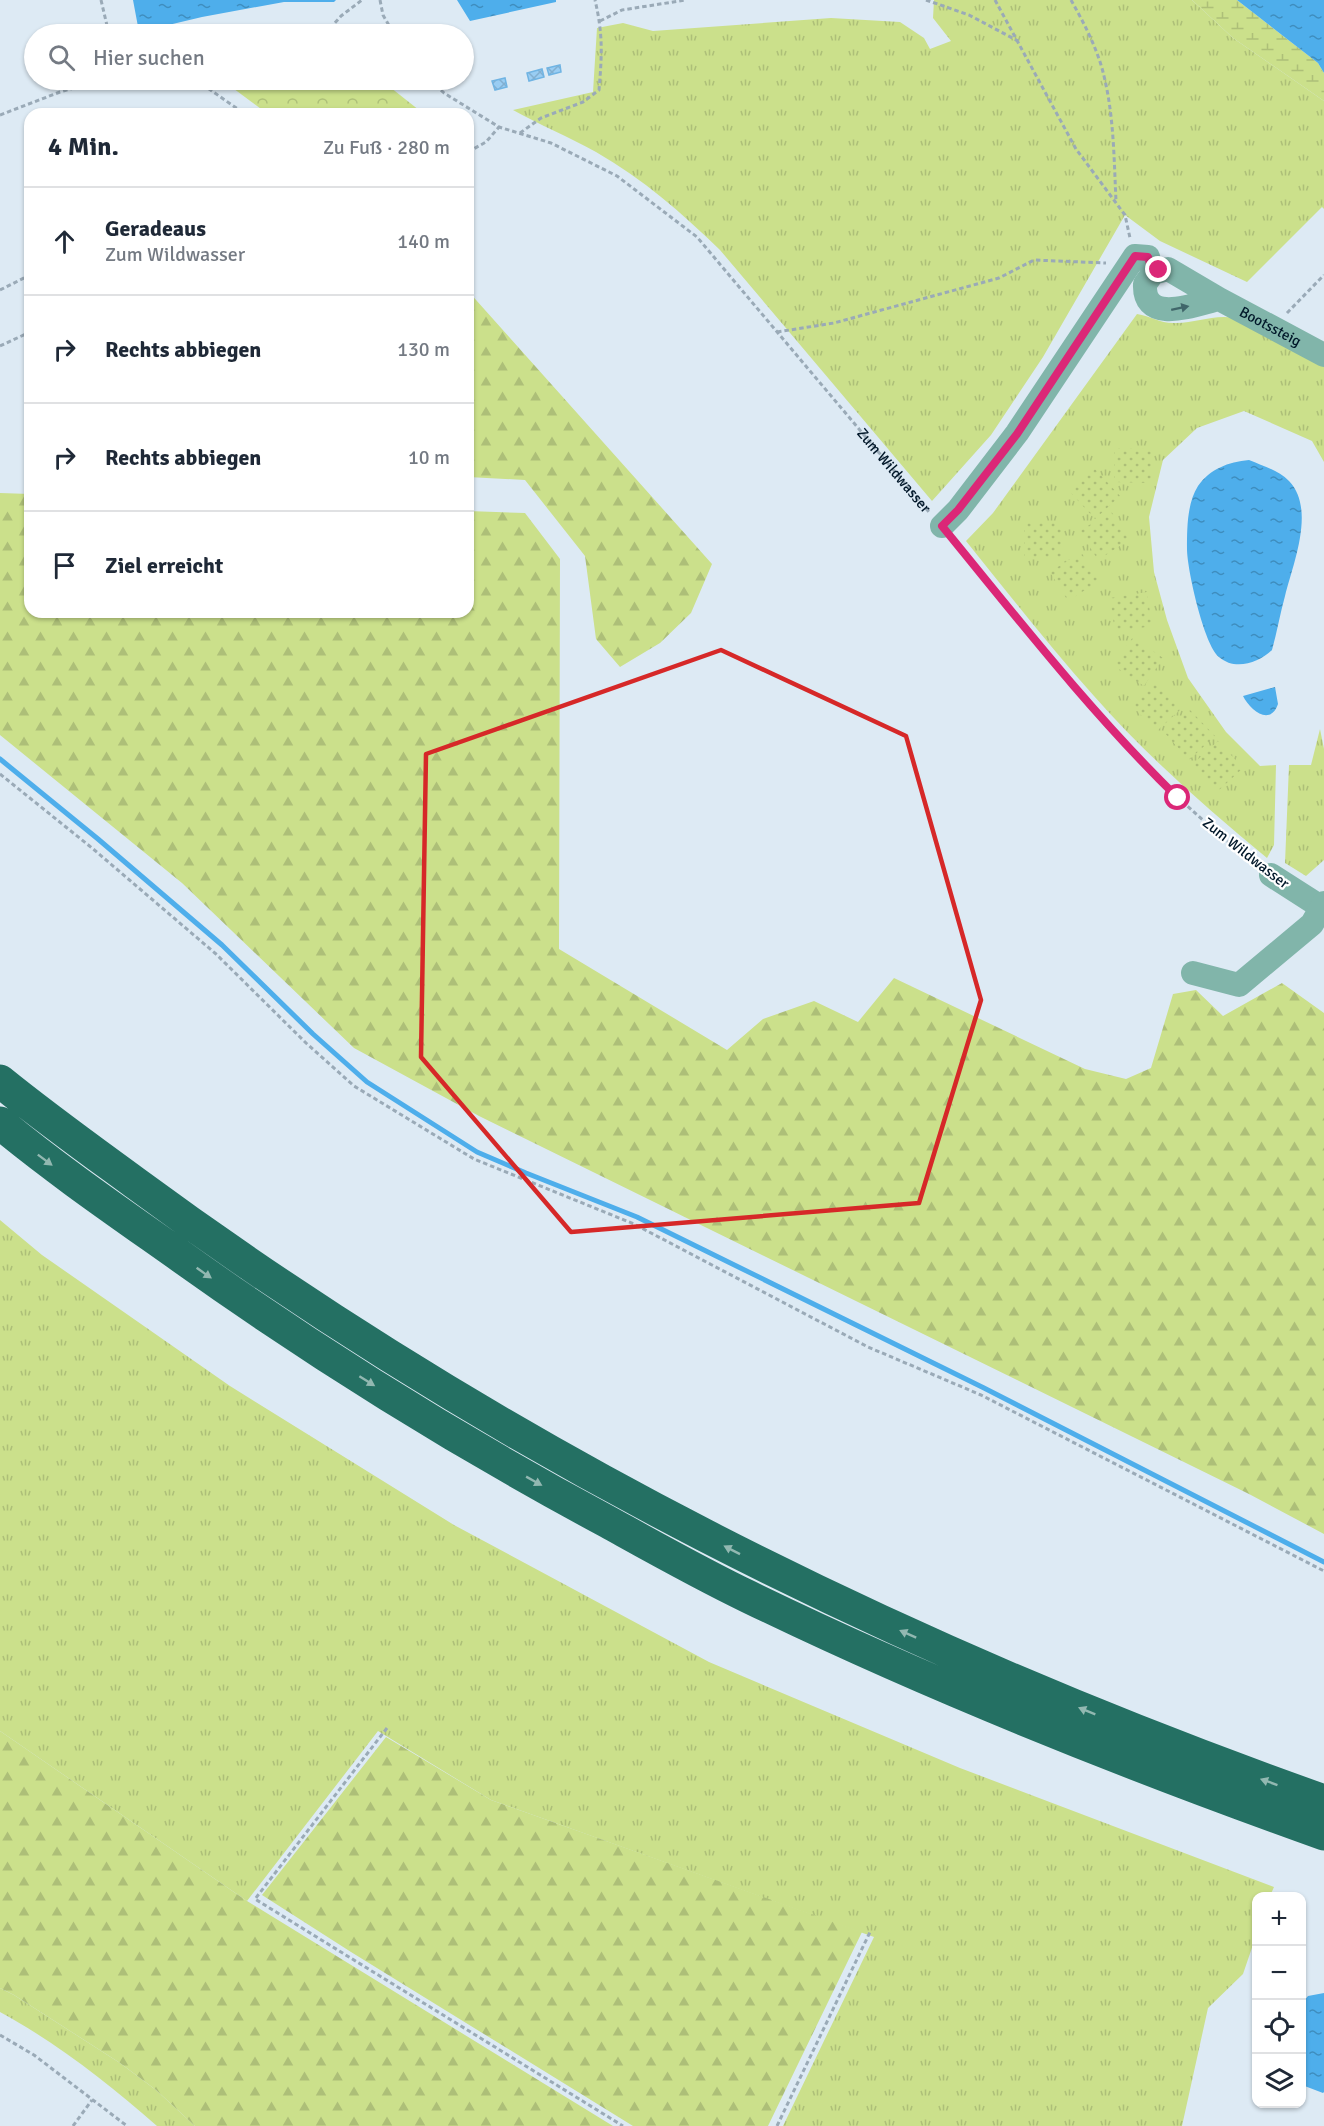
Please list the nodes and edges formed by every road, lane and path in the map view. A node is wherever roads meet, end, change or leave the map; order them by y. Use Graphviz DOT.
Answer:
graph roads {
  1 [pos="101,0"];
  2 [pos="362,0"];
  3 [pos="380,0"];
  4 [pos="595,0"];
  5 [pos="686,0"];
  6 [pos="926,0"];
  7 [pos="995,0"];
  8 [pos="1071,0"];
  9 [pos="600,21"];
  10 [pos="106,24"];
  11 [pos="333,24"];
  12 [pos="388,24"];
  13 [pos="1018,42"];
  14 [pos="67,90"];
  15 [pos="210,90"];
  16 [pos="441,90"];
  17 [pos="236,108"];
  18 [pos="468,108"];
  19 [pos="474,112"];
  20 [pos="0,115"];
  21 [pos="499,127"];
  22 [pos="520,133"];
  23 [pos="474,149"];
  24 [pos="1116,203"];
  25 [pos="1130,262"];
  26 [pos="1153,273"];
  27 [pos="1324,275"];
  28 [pos="24,278"];
  29 [pos="0,290"];
  30 [pos="1219,299"];
  31 [pos="1273,327"];
  32 [pos="777,332"];
  33 [pos="24,335"];
  34 [pos="0,346"];
  35 [pos="1324,355"];
  36 [pos="942,526"];
  37 [pos="0,774"];
  38 [pos="1271,875"];
  39 [pos="1323,906"];
  40 [pos="1193,973"];
  41 [pos="0,1081"];
  42 [pos="0,1123"];
  43 [pos="1324,1570"];
  44 [pos="387,1728"];
  45 [pos="1324,1801"];
  46 [pos="1324,1834"];
  47 [pos="871,1930"];
  48 [pos="0,2035"];
  49 [pos="92,2100"];
  50 [pos="73,2126"];
  51 [pos="127,2126"];
  52 [pos="623,2126"];
  53 [pos="777,2126"];
  1 -- 10 [label="path"];
  2 -- 11 [label="path"];
  3 -- 12 [label="path"];
  4 -- 9 [label="path"];
  5 -- 9 [label="path"];
  6 -- 13 [label="path"];
  7 -- 13 [label="path"];
  8 -- 24 [label="path"];
  9 -- 22 [label="path"];
  13 -- 24 [label="path"];
  14 -- 20 [label="path"];
  15 -- 17 [label="path"];
  16 -- 18 [label="path, Zum Wildwasser"];
  19 -- 21 [label="path, Zum Wildwasser"];
  21 -- 22 [label="path, Zum Wildwasser"];
  21 -- 23 [label="path"];
  22 -- 32 [label="path, Zum Wildwasser"];
  24 -- 25 [label="path"];
  25 -- 26 [label="street"];
  25 -- 32 [label="path"];
  25 -- 36 [label="street"];
  26 -- 30 [label="street, Bootssteig"];
  26 -- 30 [label="street, one-way"];
  27 -- 31 [label="path"];
  28 -- 29 [label="path"];
  30 -- 31 [label="street, Bootssteig"];
  31 -- 35 [label="street, Bootssteig"];
  32 -- 36 [label="path, Zum Wildwasser"];
  33 -- 34 [label="path"];
  36 -- 38 [label="path, Zum Wildwasser"];
  37 -- 43 [label="path"];
  38 -- 39 [label="street, Zum Wildwasser"];
  39 -- 40 [label="street"];
  45 -- 41 [label="highway, one-way"];
  42 -- 46 [label="highway, one-way"];
  44 -- 52 [label="path"];
  47 -- 53 [label="path"];
  48 -- 49 [label="path"];
  49 -- 50 [label="path"];
  49 -- 51 [label="path"];
}
